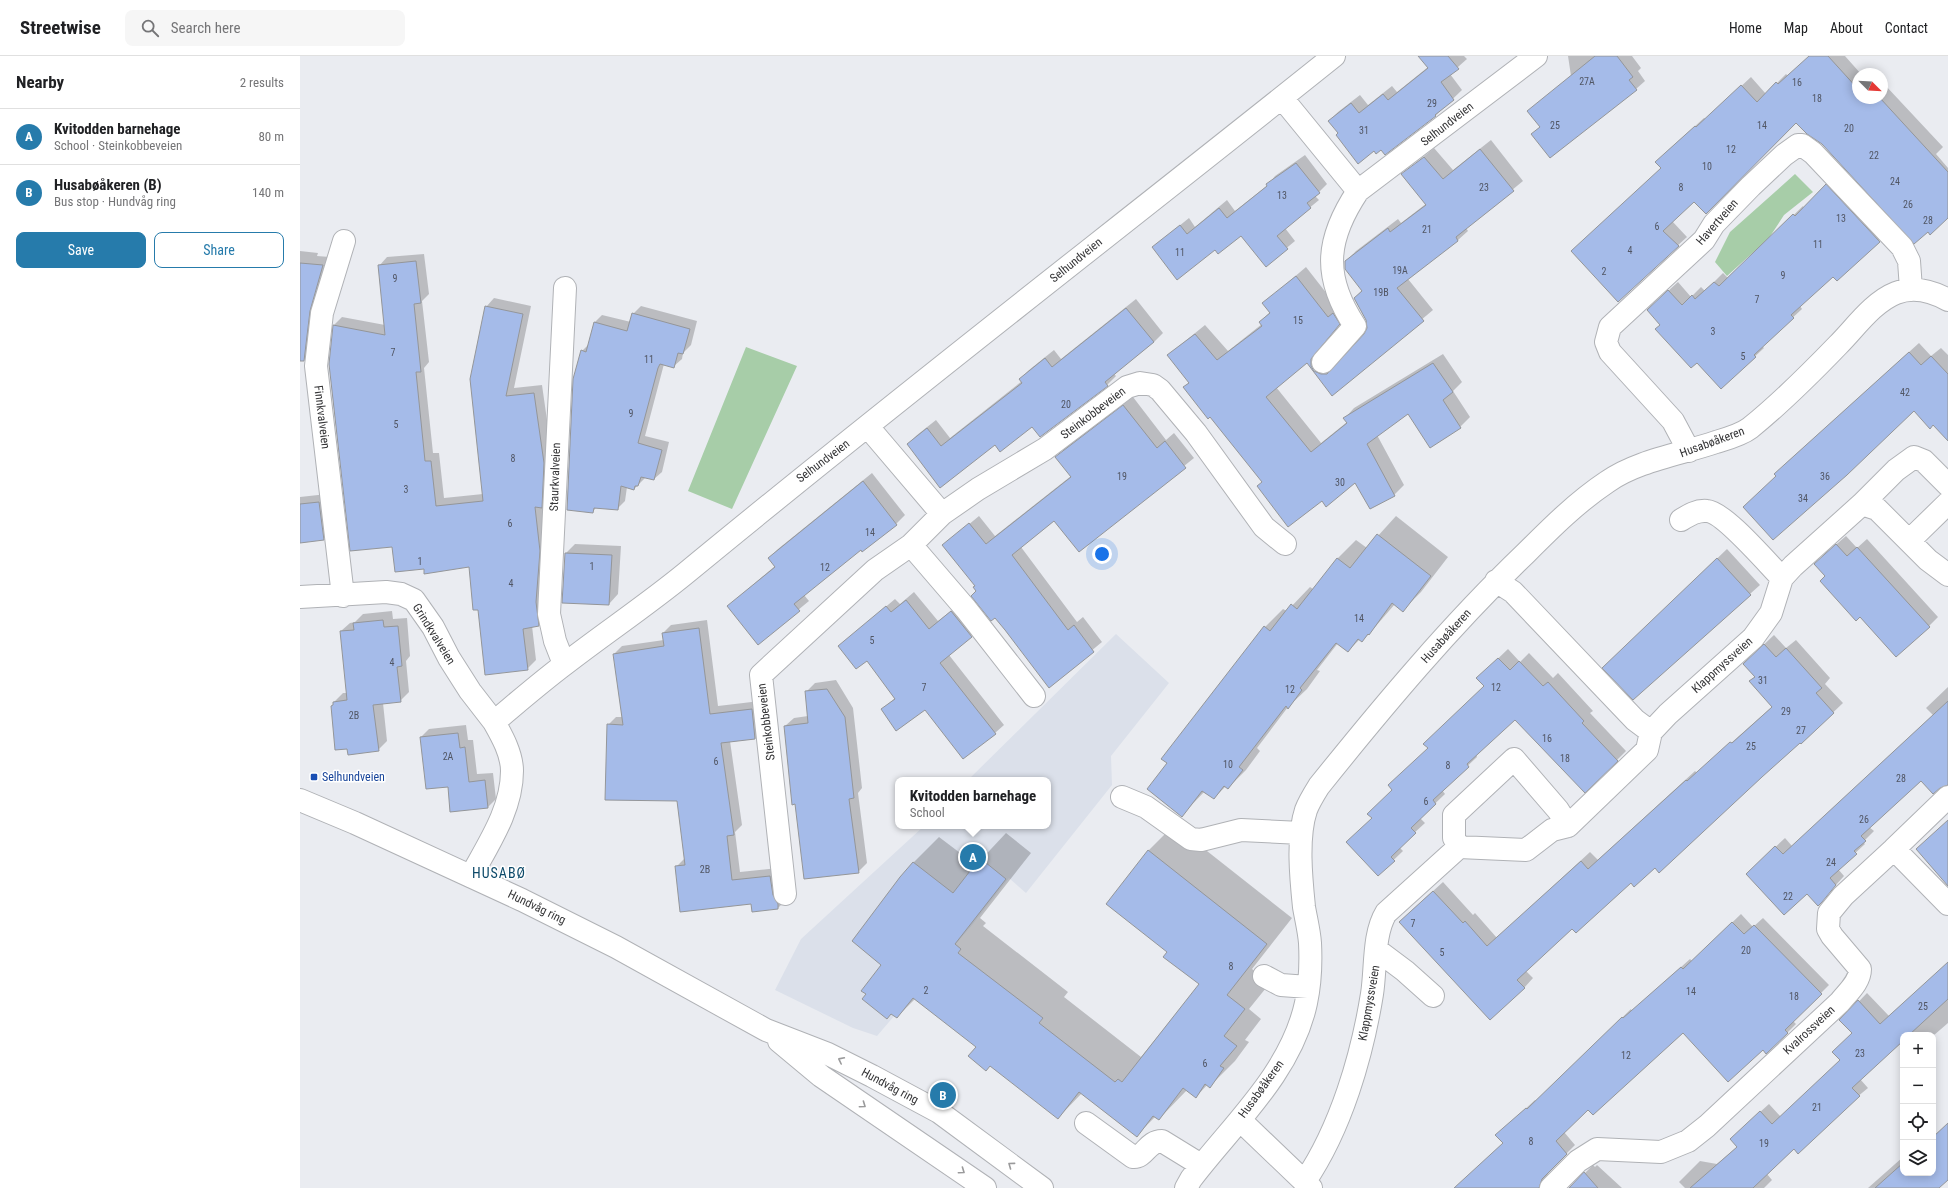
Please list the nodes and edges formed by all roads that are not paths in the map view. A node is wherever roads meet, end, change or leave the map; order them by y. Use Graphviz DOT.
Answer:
graph roads {
  1 [pos="1334,56"];
  2 [pos="1536,56"];
  3 [pos="1282,98"];
  4 [pos="1358,191"];
  5 [pos="344,241"];
  6 [pos="565,288"];
  7 [pos="1911,290"];
  8 [pos="1948,300"];
  9 [pos="1323,362"];
  10 [pos="868,427"];
  11 [pos="1689,451"];
  12 [pos="1948,485"];
  13 [pos="1948,503"];
  14 [pos="1862,504"];
  15 [pos="942,514"];
  16 [pos="1681,520"];
  17 [pos="1910,540"];
  18 [pos="1285,544"];
  19 [pos="911,545"];
  20 [pos="1948,575"];
  21 [pos="1782,578"];
  22 [pos="1496,581"];
  23 [pos="343,596"];
  24 [pos="300,597"];
  25 [pos="564,664"];
  26 [pos="1034,696"];
  27 [pos="494,722"];
  28 [pos="1651,732"];
  29 [pos="1122,797"];
  30 [pos="1948,797"];
  31 [pos="300,800"];
  32 [pos="1568,826"];
  33 [pos="1301,833"];
  34 [pos="1459,847"];
  35 [pos="1894,849"];
  36 [pos="471,876"];
  37 [pos="785,894"];
  38 [pos="1948,904"];
  39 [pos="1377,950"];
  40 [pos="1264,976"];
  41 [pos="1308,987"];
  42 [pos="1433,996"];
  43 [pos="766,1030"];
  44 [pos="1240,1120"];
  45 [pos="1086,1123"];
  46 [pos="1189,1180"];
  47 [pos="1308,1184"];
  48 [pos="985,1188"];
  49 [pos="1042,1188"];
  50 [pos="1551,1188"];
  1 -- 3 [label="street, Selhundveien"];
  2 -- 4 [label="street, Selhundveien"];
  3 -- 4 [label="street"];
  3 -- 10 [label="street, Selhundveien"];
  4 -- 9 [label="street, Selhundveien"];
  5 -- 23 [label="street, Finnkvalveien"];
  6 -- 25 [label="street, Staurkvalveien"];
  7 -- 8 [label="street, Husabøåkeren"];
  7 -- 11 [label="street, Husabøåkeren"];
  7 -- 11 [label="street, Havertveien"];
  10 -- 15 [label="street"];
  10 -- 25 [label="street, Selhundveien"];
  11 -- 22 [label="street, Husabøåkeren"];
  12 -- 14 [label="street, Klappmyssveien"];
  13 -- 17 [label="street"];
  14 -- 17 [label="street"];
  14 -- 21 [label="street, Klappmyssveien"];
  15 -- 18 [label="street, Steinkobbeveien"];
  15 -- 19 [label="street, Steinkobbeveien"];
  16 -- 21 [label="street"];
  17 -- 20 [label="street"];
  19 -- 26 [label="street"];
  19 -- 37 [label="street, Steinkobbeveien"];
  21 -- 28 [label="street, Klappmyssveien"];
  22 -- 28 [label="street"];
  22 -- 33 [label="street, Husabøåkeren"];
  23 -- 24 [label="street, Grindkvalveien"];
  23 -- 27 [label="street, Grindkvalveien"];
  25 -- 27 [label="street, Selhundveien"];
  27 -- 36 [label="street"];
  28 -- 32 [label="street, Klappmyssveien"];
  29 -- 33 [label="street"];
  30 -- 35 [label="street"];
  31 -- 36 [label="street, Hundvåg ring"];
  32 -- 34 [label="street, Klappmyssveien"];
  32 -- 34 [label="street"];
  33 -- 41 [label="street, Husabøåkeren"];
  34 -- 39 [label="street, Klappmyssveien"];
  35 -- 38 [label="street"];
  35 -- 50 [label="street, Kvalrossveien"];
  36 -- 43 [label="street, Hundvåg ring"];
  39 -- 42 [label="street"];
  39 -- 47 [label="street, Klappmyssveien"];
  40 -- 41 [label="street"];
  41 -- 44 [label="street, Husabøåkeren"];
  43 -- 48 [label="street, Hundvåg ring, one-way"];
  49 -- 43 [label="street, Hundvåg ring, one-way"];
  44 -- 46 [label="street, Husabøåkeren"];
  44 -- 47 [label="street"];
  45 -- 46 [label="street"];
}
